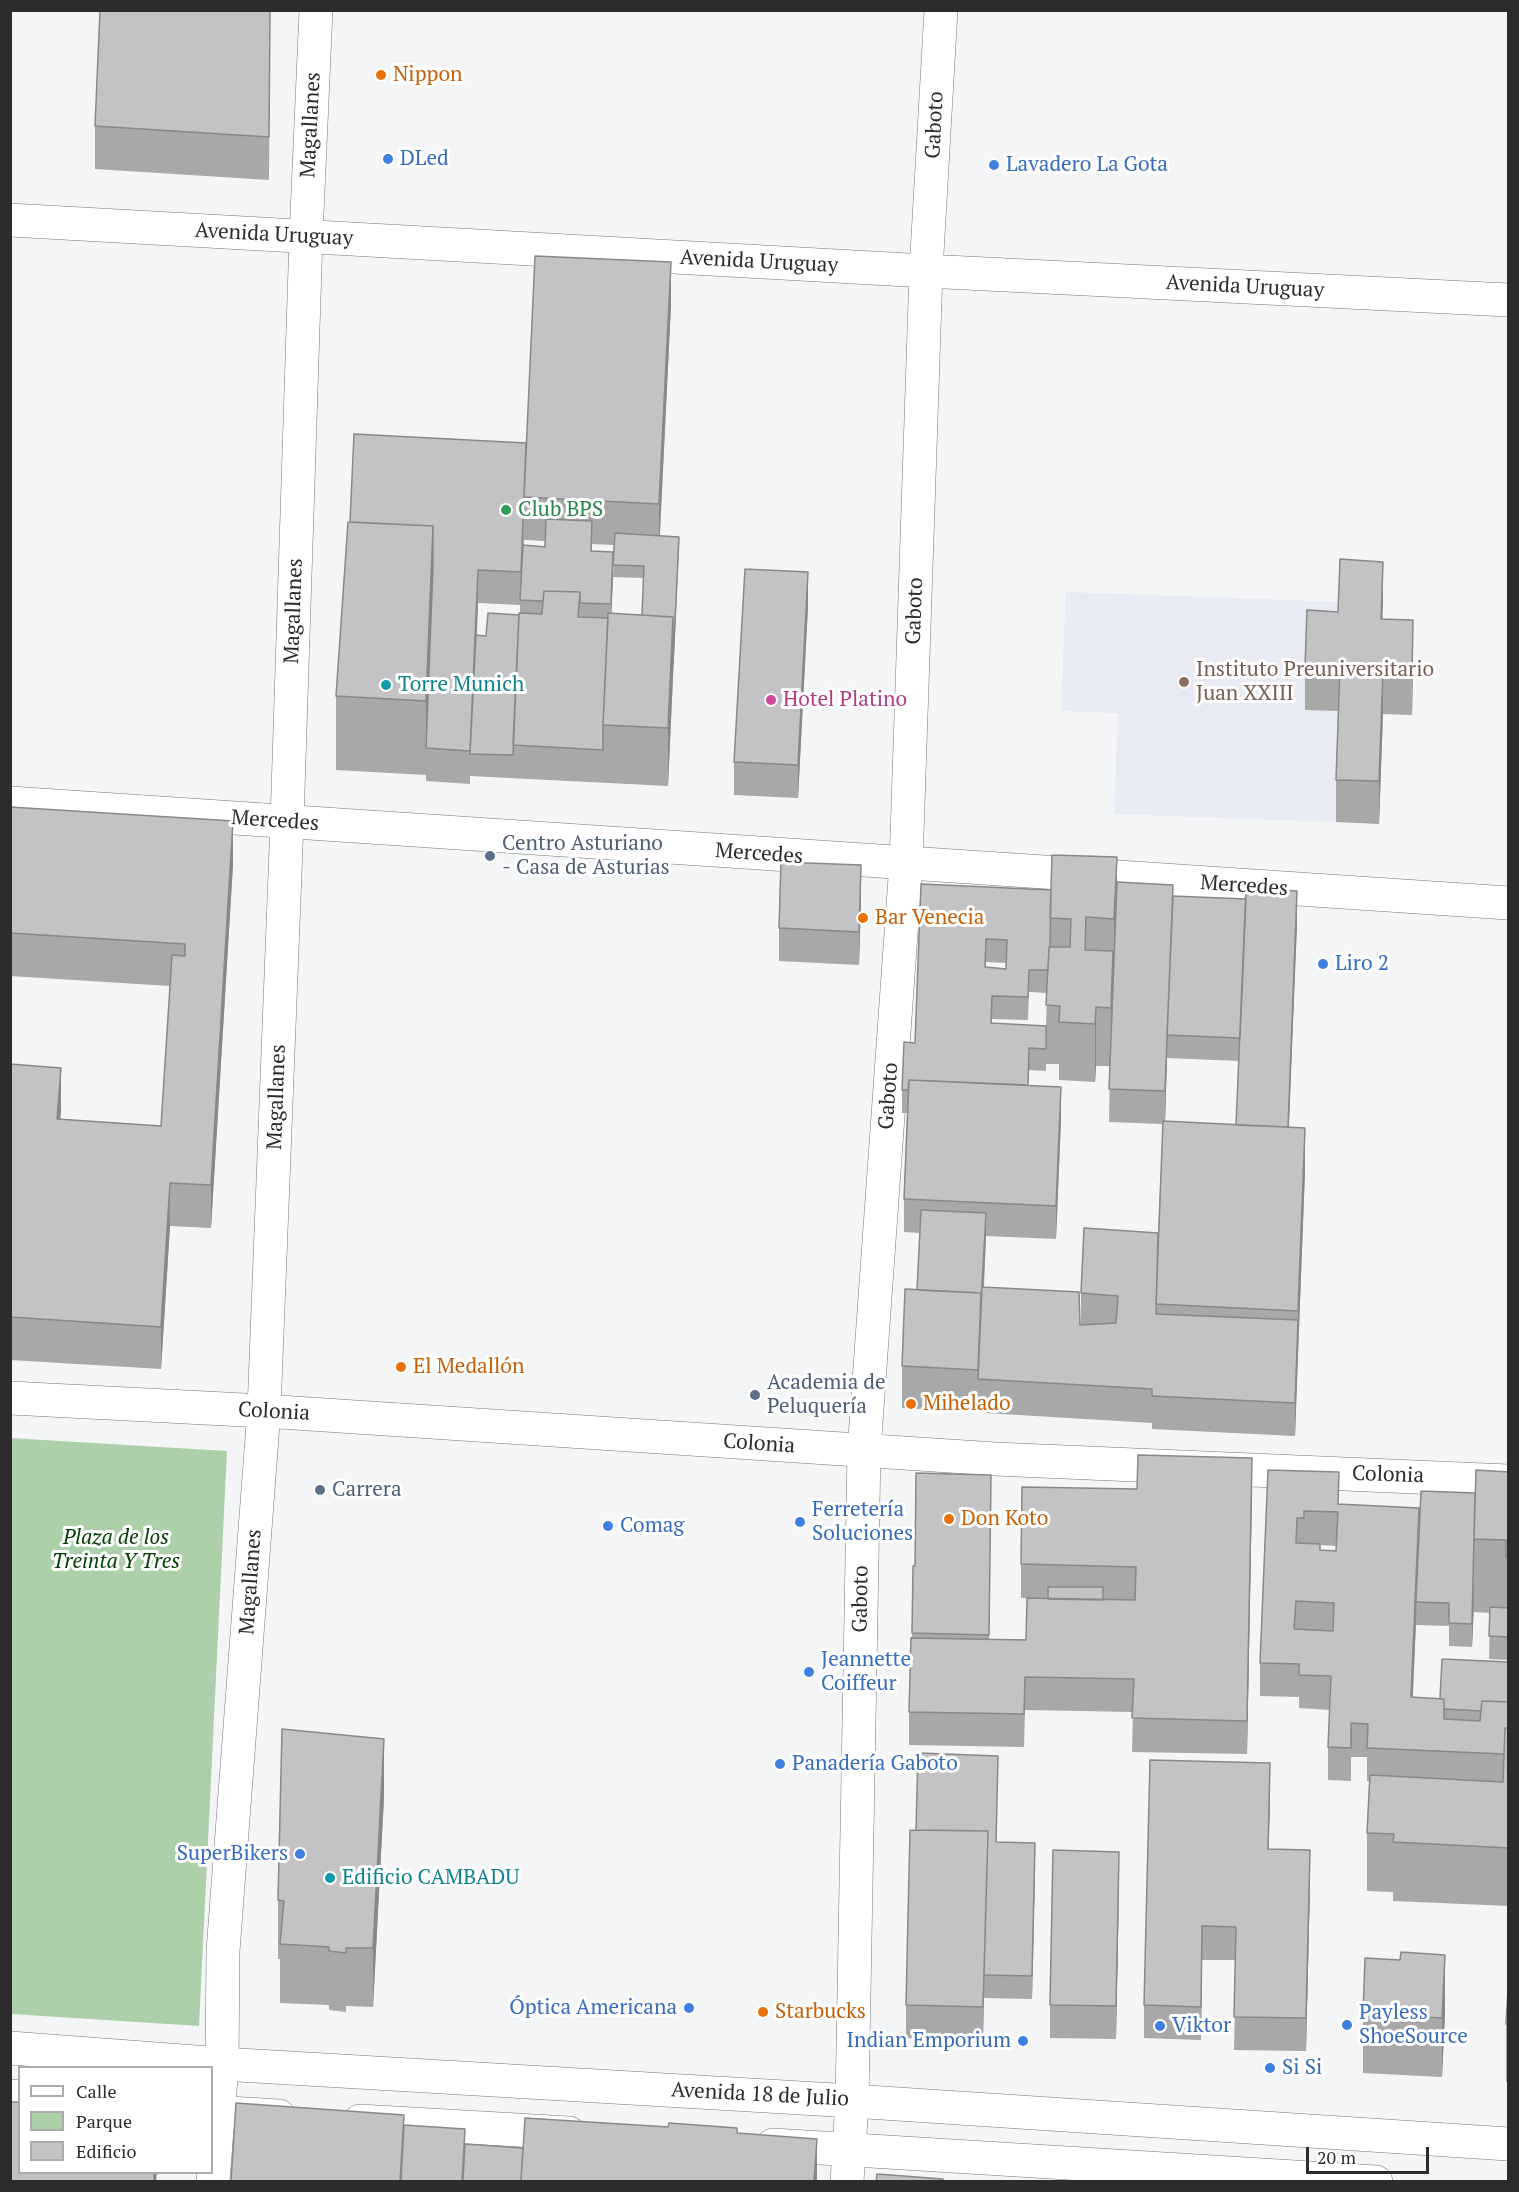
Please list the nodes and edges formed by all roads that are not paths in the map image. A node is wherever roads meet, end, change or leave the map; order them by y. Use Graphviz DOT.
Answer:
graph roads {
  1 [pos="316,10"];
  2 [pos="941,10"];
  3 [pos="10,220"];
  4 [pos="306,237"];
  5 [pos="926,271"];
  6 [pos="1509,300"];
  7 [pos="10,803"];
  8 [pos="287,822"];
  9 [pos="906,864"];
  10 [pos="1509,903"];
  11 [pos="10,1398"];
  12 [pos="264,1411"];
  13 [pos="864,1450"];
  14 [pos="1509,1481"];
  15 [pos="10,2048"];
  16 [pos="222,2064"];
  17 [pos="852,2101"];
  18 [pos="215,2112"];
  19 [pos="599,2135"];
  20 [pos="742,2143"];
  21 [pos="1509,2144"];
  22 [pos="848,2166"];
  23 [pos="213,2181"];
  24 [pos="1376,2181"];
  1 -- 4 [label="street, Magallanes"];
  2 -- 5 [label="street, Gaboto"];
  3 -- 4 [label="street, Avenida Uruguay"];
  4 -- 5 [label="street, Avenida Uruguay"];
  4 -- 8 [label="street, Magallanes"];
  5 -- 6 [label="street, Avenida Uruguay"];
  5 -- 9 [label="street, Gaboto"];
  7 -- 8 [label="street, Mercedes"];
  8 -- 9 [label="street, Mercedes"];
  8 -- 12 [label="street, Magallanes"];
  9 -- 10 [label="street, Mercedes"];
  9 -- 13 [label="street, Gaboto"];
  11 -- 12 [label="street, Colonia"];
  12 -- 13 [label="street, Colonia"];
  12 -- 16 [label="street, Magallanes"];
  13 -- 14 [label="street, Colonia"];
  13 -- 17 [label="street, Gaboto"];
  15 -- 16 [label="street, Avenida 18 de Julio"];
  16 -- 17 [label="street, Avenida 18 de Julio"];
  16 -- 18 [label="street, Magallanes"];
  17 -- 21 [label="street, Avenida 18 de Julio"];
  17 -- 22 [label="street, Gaboto"];
  18 -- 19 [label="street"];
  18 -- 23 [label="street, Magallanes"];
  20 -- 22 [label="street"];
  22 -- 24 [label="street"];
}
